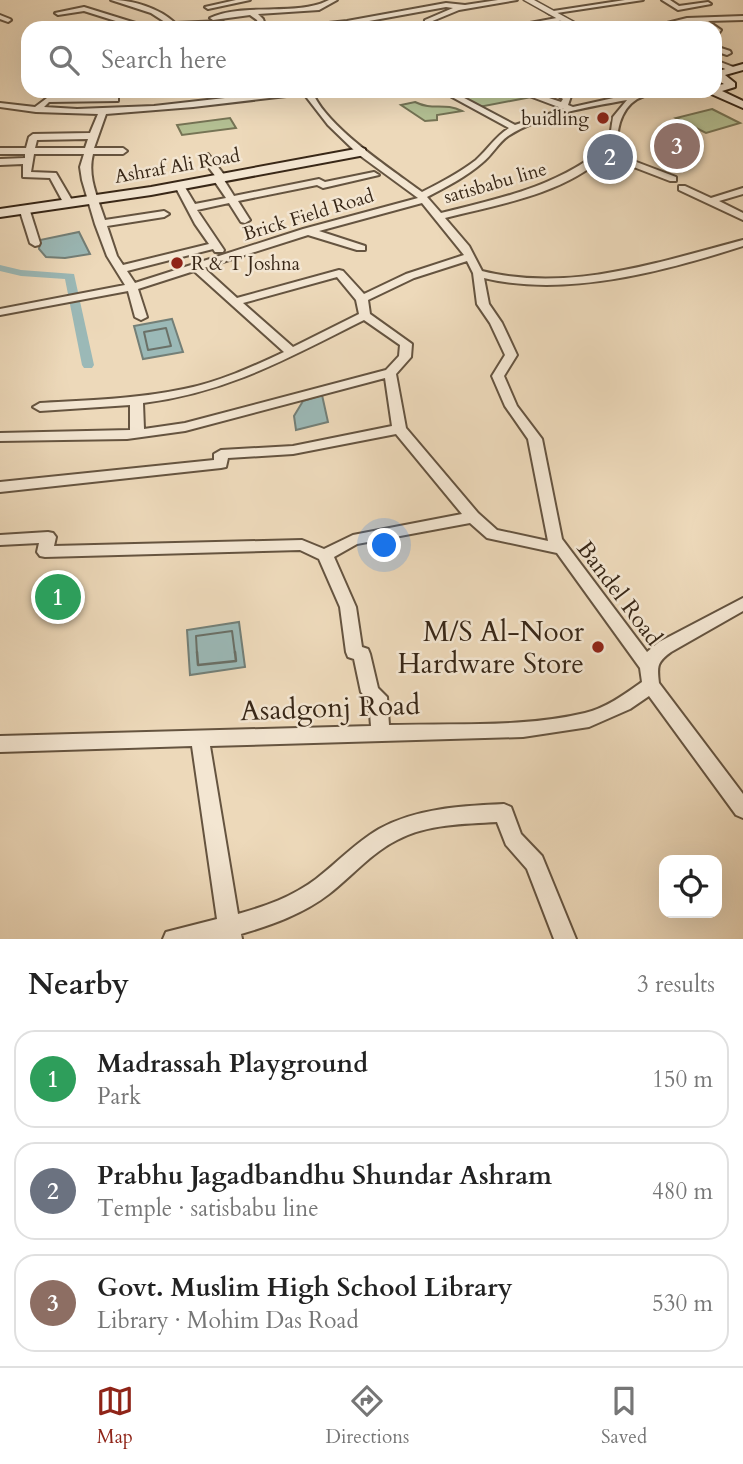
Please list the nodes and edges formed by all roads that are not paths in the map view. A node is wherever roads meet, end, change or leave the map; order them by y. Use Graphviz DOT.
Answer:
graph roads {
  1 [pos="114,0"];
  2 [pos="247,0"];
  3 [pos="334,0"];
  4 [pos="429,0"];
  5 [pos="514,0"];
  6 [pos="528,0"];
  7 [pos="640,0"];
  8 [pos="665,0"];
  9 [pos="708,4"];
  10 [pos="463,6"];
  11 [pos="208,7"];
  12 [pos="313,12"];
  13 [pos="550,12"];
  14 [pos="58,13"];
  15 [pos="252,13"];
  16 [pos="673,13"];
  17 [pos="286,18"];
  18 [pos="562,19"];
  19 [pos="699,19"];
  20 [pos="743,19"];
  21 [pos="366,20"];
  22 [pos="687,20"];
  23 [pos="123,21"];
  24 [pos="164,21"];
  25 [pos="200,21"];
  26 [pos="261,21"];
  27 [pos="289,21"];
  28 [pos="322,21"];
  29 [pos="360,21"];
  30 [pos="429,21"];
  31 [pos="550,21"];
  32 [pos="566,21"];
  33 [pos="682,21"];
  34 [pos="703,21"];
  35 [pos="722,51"];
  36 [pos="727,53"];
  37 [pos="722,64"];
  38 [pos="740,69"];
  39 [pos="722,74"];
  40 [pos="722,80"];
  41 [pos="730,85"];
  42 [pos="722,88"];
  43 [pos="722,94"];
  44 [pos="250,98"];
  45 [pos="312,98"];
  46 [pos="458,98"];
  47 [pos="540,98"];
  48 [pos="568,98"];
  49 [pos="623,98"];
  50 [pos="635,98"];
  51 [pos="743,98"];
  52 [pos="115,99"];
  53 [pos="0,105"];
  54 [pos="743,105"];
  55 [pos="563,106"];
  56 [pos="573,109"];
  57 [pos="36,110"];
  58 [pos="0,113"];
  59 [pos="102,114"];
  60 [pos="516,129"];
  61 [pos="95,132"];
  62 [pos="0,151"];
  63 [pos="122,151"];
  64 [pos="361,152"];
  65 [pos="88,153"];
  66 [pos="605,153"];
  67 [pos="28,154"];
  68 [pos="205,156"];
  69 [pos="0,162"];
  70 [pos="57,163"];
  71 [pos="374,175"];
  72 [pos="220,178"];
  73 [pos="673,179"];
  74 [pos="180,186"];
  75 [pos="682,188"];
  76 [pos="743,191"];
  77 [pos="422,198"];
  78 [pos="93,199"];
  79 [pos="234,200"];
  80 [pos="710,201"];
  81 [pos="68,202"];
  82 [pos="24,208"];
  83 [pos="191,208"];
  84 [pos="0,212"];
  85 [pos="164,214"];
  86 [pos="438,217"];
  87 [pos="743,217"];
  88 [pos="245,220"];
  89 [pos="100,224"];
  90 [pos="307,231"];
  91 [pos="34,243"];
  92 [pos="743,243"];
  93 [pos="214,246"];
  94 [pos="361,247"];
  95 [pos="228,257"];
  96 [pos="469,257"];
  97 [pos="197,267"];
  98 [pos="120,269"];
  99 [pos="478,272"];
  100 [pos="132,287"];
  101 [pos="362,299"];
  102 [pos="235,302"];
  103 [pos="0,312"];
  104 [pos="365,315"];
  105 [pos="141,317"];
  106 [pos="291,351"];
  107 [pos="390,373"];
  108 [pos="136,400"];
  109 [pos="40,407"];
  110 [pos="398,429"];
  111 [pos="137,434"];
  112 [pos="0,437"];
  113 [pos="0,487"];
  114 [pos="474,517"];
  115 [pos="0,540"];
  116 [pos="561,549"];
  117 [pos="325,555"];
  118 [pos="743,604"];
  119 [pos="648,666"];
  120 [pos="651,685"];
  121 [pos="381,733"];
  122 [pos="200,739"];
  123 [pos="0,744"];
  124 [pos="743,809"];
  125 [pos="230,933"];
  126 [pos="174,939"];
  127 [pos="565,939"];
  1 -- 24 [label="street"];
  2 -- 11 [label="street"];
  3 -- 15 [label="street"];
  4 -- 10 [label="street"];
  5 -- 10 [label="street"];
  6 -- 13 [label="street"];
  7 -- 13 [label="street"];
  8 -- 9 [label="street"];
  10 -- 21 [label="street"];
  10 -- 30 [label="street"];
  12 -- 28 [label="street"];
  13 -- 18 [label="street"];
  14 -- 23 [label="street"];
  15 -- 25 [label="street"];
  15 -- 26 [label="street"];
  16 -- 22 [label="street"];
  17 -- 27 [label="street"];
  18 -- 31 [label="street"];
  18 -- 32 [label="street"];
  19 -- 20 [label="street"];
  19 -- 22 [label="street"];
  19 -- 34 [label="street"];
  21 -- 29 [label="street"];
  22 -- 33 [label="street"];
  35 -- 36 [label="street"];
  37 -- 38 [label="street"];
  38 -- 39 [label="main road"];
  38 -- 41 [label="main road"];
  40 -- 41 [label="main road"];
  41 -- 42 [label="main road"];
  41 -- 51 [label="main road"];
  43 -- 54 [label="main road"];
  44 -- 59 [label="street"];
  45 -- 64 [label="street, Bandel Road"];
  46 -- 60 [label="street"];
  47 -- 55 [label="street"];
  48 -- 55 [label="street"];
  49 -- 56 [label="street, Brick Field Road"];
  50 -- 66 [label="street"];
  52 -- 57 [label="street"];
  53 -- 57 [label="street"];
  55 -- 56 [label="street"];
  56 -- 60 [label="street, Brick Field Road"];
  57 -- 59 [label="street"];
  58 -- 59 [label="street"];
  59 -- 61 [label="street"];
  60 -- 77 [label="street, Brick Field Road"];
  61 -- 65 [label="street"];
  61 -- 67 [label="street"];
  62 -- 67 [label="street"];
  63 -- 65 [label="street"];
  64 -- 72 [label="main road, Ashraf Ali Road"];
  64 -- 77 [label="street, Bandel Road"];
  65 -- 70 [label="street"];
  65 -- 78 [label="street"];
  66 -- 73 [label="street"];
  66 -- 86 [label="street, satisbabu line"];
  67 -- 69 [label="street"];
  67 -- 70 [label="street"];
  67 -- 70 [label="street"];
  68 -- 72 [label="street"];
  70 -- 81 [label="street"];
  71 -- 79 [label="street"];
  72 -- 74 [label="main road, Ashraf Ali Road"];
  72 -- 79 [label="street"];
  74 -- 78 [label="main road, Ashraf Ali Road"];
  74 -- 83 [label="street"];
  75 -- 80 [label="street"];
  76 -- 80 [label="street"];
  77 -- 86 [label="street, Bandel Road"];
  77 -- 90 [label="street, Brick Field Road"];
  78 -- 81 [label="main road, Ashraf Ali Road"];
  78 -- 89 [label="street"];
  79 -- 83 [label="street"];
  79 -- 88 [label="street"];
  80 -- 87 [label="street"];
  81 -- 82 [label="main road, Ashraf Ali Road"];
  82 -- 84 [label="main road, Ashraf Ali Road"];
  82 -- 91 [label="street"];
  83 -- 93 [label="street"];
  85 -- 89 [label="street"];
  86 -- 96 [label="street, Bandel Road"];
  89 -- 98 [label="street"];
  90 -- 94 [label="street"];
  90 -- 95 [label="street, Brick Field Road"];
  92 -- 99 [label="street"];
  93 -- 95 [label="street"];
  93 -- 98 [label="street"];
  95 -- 97 [label="street, Brick Field Road"];
  96 -- 99 [label="street, Bandel Road"];
  96 -- 101 [label="street"];
  97 -- 100 [label="street, Brick Field Road"];
  97 -- 102 [label="street"];
  98 -- 100 [label="street"];
  99 -- 116 [label="street, Bandel Road"];
  100 -- 103 [label="street, Brick Field Road"];
  100 -- 105 [label="street"];
  101 -- 102 [label="street"];
  101 -- 104 [label="street"];
  102 -- 106 [label="street"];
  104 -- 106 [label="street"];
  104 -- 107 [label="street"];
  106 -- 108 [label="street"];
  107 -- 110 [label="street"];
  107 -- 111 [label="street"];
  108 -- 109 [label="street"];
  108 -- 111 [label="street"];
  110 -- 113 [label="street"];
  110 -- 114 [label="street"];
  111 -- 112 [label="street"];
  114 -- 116 [label="street"];
  114 -- 117 [label="street"];
  115 -- 117 [label="street"];
  116 -- 119 [label="street, Bandel Road"];
  117 -- 121 [label="street"];
  118 -- 119 [label="street"];
  119 -- 120 [label="street, Bandel Road"];
  120 -- 121 [label="street, Asadgonj Road"];
  120 -- 124 [label="street, Bandel Road"];
  121 -- 122 [label="street, Asadgonj Road"];
  122 -- 123 [label="street, Asadgonj Road"];
  122 -- 125 [label="street"];
  125 -- 126 [label="street"];
  125 -- 127 [label="street"];
}
